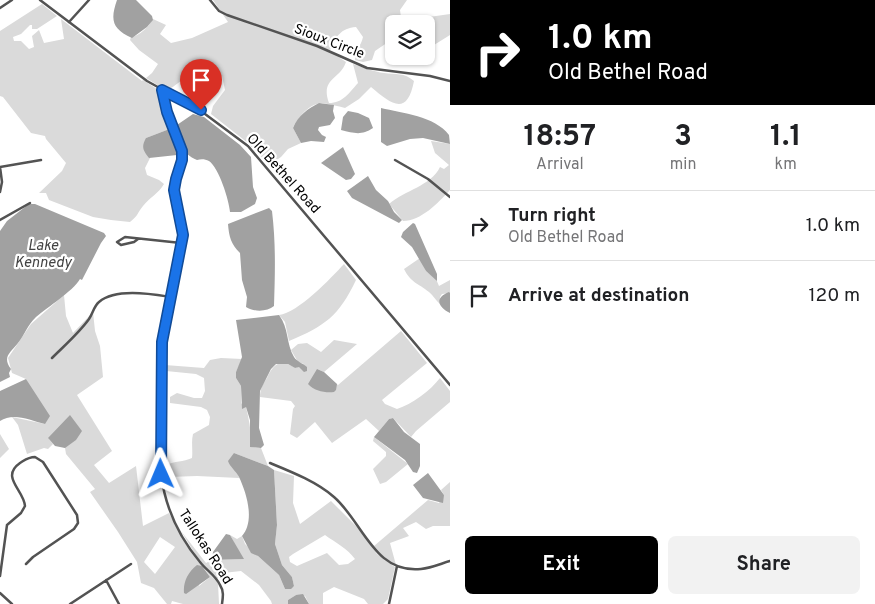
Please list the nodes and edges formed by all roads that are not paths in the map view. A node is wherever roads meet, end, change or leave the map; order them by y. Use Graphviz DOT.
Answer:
graph roads {
  1 [pos="2,0"];
  2 [pos="12,0"];
  3 [pos="40,0"];
  4 [pos="89,0"];
  5 [pos="210,0"];
  6 [pos="6,5"];
  7 [pos="0,8"];
  8 [pos="69,22"];
  9 [pos="450,81"];
  10 [pos="162,90"];
  11 [pos="41,160"];
  12 [pos="395,160"];
  13 [pos="0,167"];
  14 [pos="0,192"];
  15 [pos="450,198"];
  16 [pos="30,203"];
  17 [pos="0,220"];
  18 [pos="138,239"];
  19 [pos="182,243"];
  20 [pos="171,297"];
  21 [pos="52,358"];
  22 [pos="450,386"];
  23 [pos="270,463"];
  24 [pos="450,561"];
  25 [pos="26,564"];
  26 [pos="131,564"];
  27 [pos="396,566"];
  28 [pos="0,576"];
  29 [pos="106,580"];
  30 [pos="0,593"];
  31 [pos="12,604"];
  32 [pos="70,604"];
  33 [pos="119,604"];
  34 [pos="222,604"];
  35 [pos="388,604"];
  1 -- 6 [label="street"];
  2 -- 6 [label="street"];
  3 -- 8 [label="street, Old Bethel Road"];
  4 -- 8 [label="street"];
  5 -- 9 [label="street, Sioux Circle"];
  6 -- 7 [label="street"];
  8 -- 10 [label="street, Old Bethel Road"];
  10 -- 19 [label="street, Tallokas Road"];
  10 -- 22 [label="street, Old Bethel Road"];
  11 -- 13 [label="street"];
  12 -- 15 [label="street"];
  13 -- 14 [label="street"];
  16 -- 17 [label="street"];
  18 -- 18 [label="street"];
  18 -- 19 [label="street"];
  19 -- 20 [label="street, Tallokas Road"];
  20 -- 21 [label="street"];
  20 -- 34 [label="street, Tallokas Road"];
  23 -- 27 [label="street"];
  24 -- 27 [label="street"];
  25 -- 28 [label="street"];
  26 -- 29 [label="street"];
  27 -- 35 [label="street"];
  29 -- 32 [label="street"];
  29 -- 33 [label="street"];
  30 -- 31 [label="street"];
}
